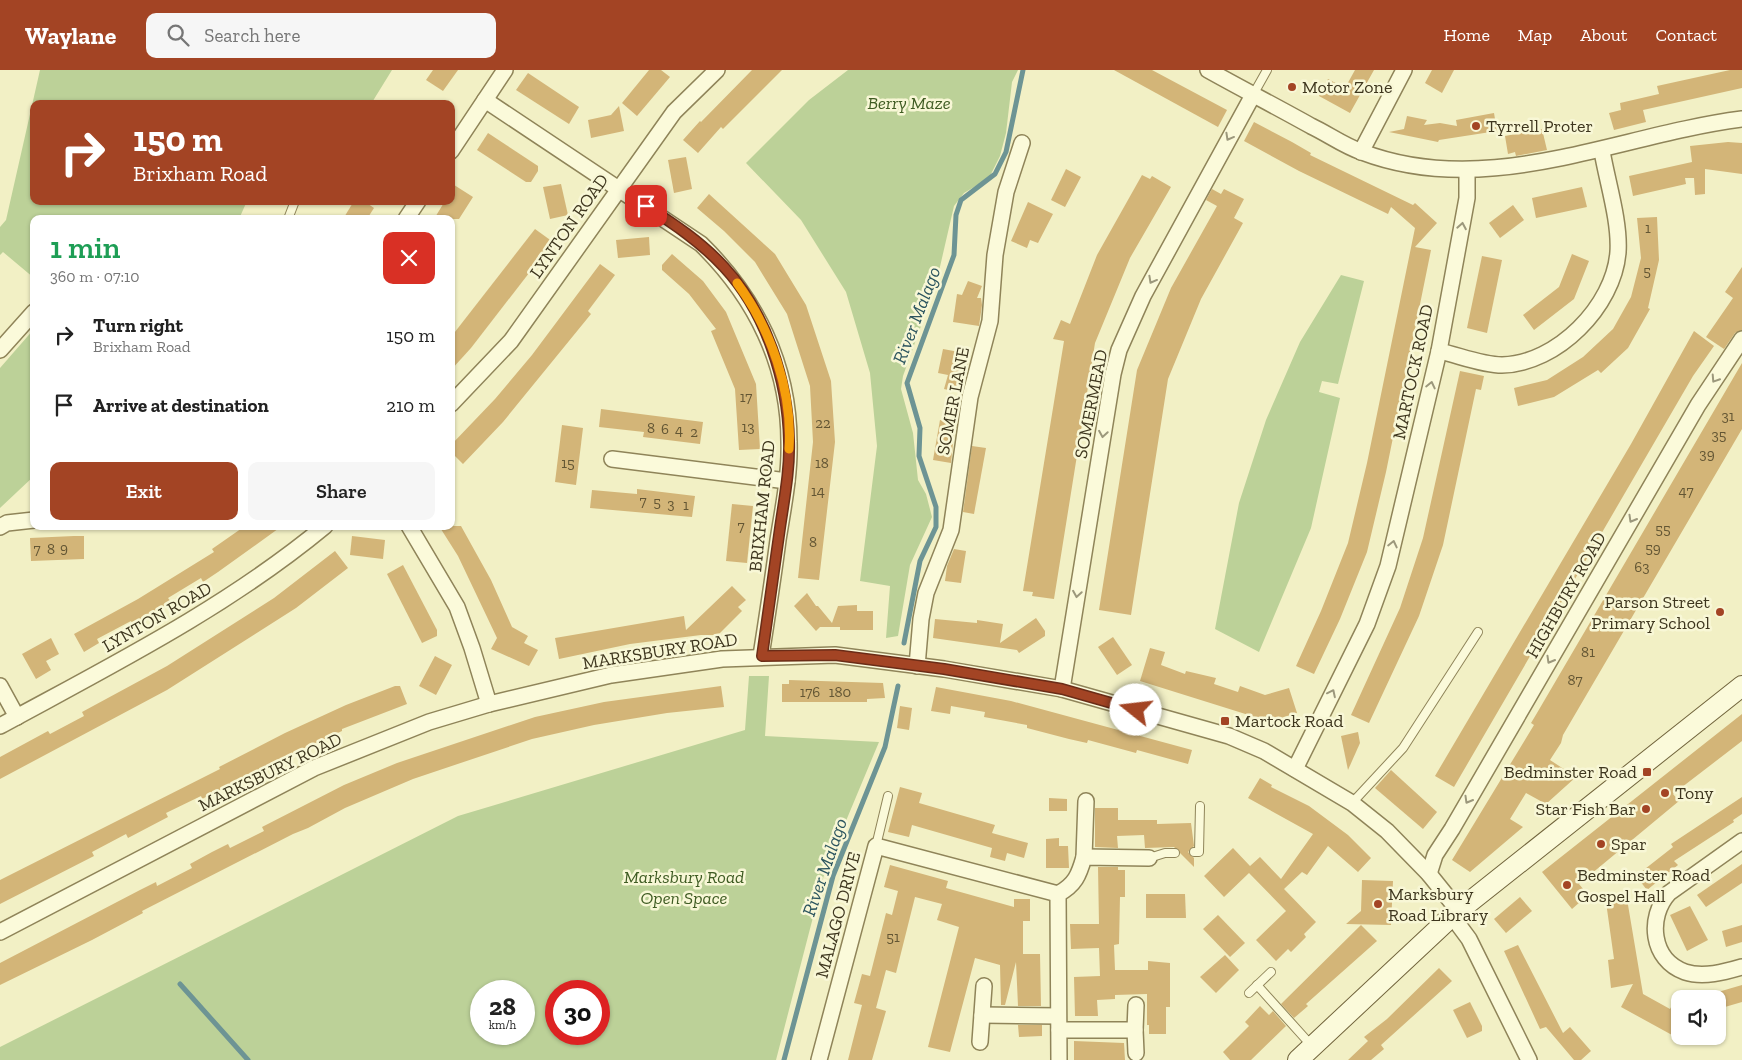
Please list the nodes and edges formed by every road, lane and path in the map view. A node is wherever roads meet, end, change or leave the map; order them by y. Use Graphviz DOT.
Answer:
graph roads {
  1 [pos="504,70"];
  2 [pos="717,70"];
  3 [pos="1208,70"];
  4 [pos="1267,70"];
  5 [pos="1404,70"];
  6 [pos="1253,95"];
  7 [pos="485,100"];
  8 [pos="1742,119"];
  9 [pos="1022,143"];
  10 [pos="455,145"];
  11 [pos="1602,150"];
  12 [pos="1361,152"];
  13 [pos="1468,171"];
  14 [pos="618,188"];
  15 [pos="30,316"];
  16 [pos="1742,339"];
  17 [pos="0,350"];
  18 [pos="1439,351"];
  19 [pos="455,400"];
  20 [pos="612,460"];
  21 [pos="787,481"];
  22 [pos="30,520"];
  23 [pos="0,527"];
  24 [pos="320,530"];
  25 [pos="411,530"];
  26 [pos="1478,632"];
  27 [pos="762,656"];
  28 [pos="914,665"];
  29 [pos="0,686"];
  30 [pos="1742,686"];
  31 [pos="1062,689"];
  32 [pos="489,704"];
  33 [pos="17,717"];
  34 [pos="0,726"];
  35 [pos="1295,768"];
  36 [pos="888,796"];
  37 [pos="1086,801"];
  38 [pos="1352,803"];
  39 [pos="1200,806"];
  40 [pos="1742,841"];
  41 [pos="876,846"];
  42 [pos="1175,852"];
  43 [pos="1194,852"];
  44 [pos="1084,857"];
  45 [pos="1149,858"];
  46 [pos="1429,874"];
  47 [pos="1058,894"];
  48 [pos="1455,913"];
  49 [pos="0,932"];
  50 [pos="1742,967"];
  51 [pos="1271,972"];
  52 [pos="1257,985"];
  53 [pos="984,986"];
  54 [pos="1248,993"];
  55 [pos="1136,1005"];
  56 [pos="982,1016"];
  57 [pos="1058,1023"];
  58 [pos="1135,1030"];
  59 [pos="980,1042"];
  60 [pos="1136,1053"];
  61 [pos="1305,1053"];
  62 [pos="818,1060"];
  63 [pos="1059,1060"];
  64 [pos="1529,1060"];
  1 -- 7 [label="street"];
  2 -- 14 [label="street, LYNTON ROAD"];
  3 -- 6 [label="street"];
  4 -- 6 [label="lane"];
  5 -- 12 [label="street"];
  6 -- 12 [label="street"];
  6 -- 31 [label="street, SOMERMEAD, one-way"];
  7 -- 10 [label="street"];
  7 -- 14 [label="street, BRIXHAM ROAD"];
  8 -- 11 [label="street"];
  9 -- 28 [label="street, SOMER LANE"];
  11 -- 13 [label="street"];
  11 -- 18 [label="street"];
  12 -- 13 [label="street"];
  18 -- 13 [label="street, MARTOCK ROAD, one-way"];
  14 -- 19 [label="street, LYNTON ROAD"];
  14 -- 21 [label="street, BRIXHAM ROAD"];
  15 -- 17 [label="street"];
  16 -- 46 [label="street, HIGHBURY ROAD, one-way"];
  35 -- 18 [label="street, MARTOCK ROAD, one-way"];
  20 -- 21 [label="street"];
  21 -- 27 [label="street, BRIXHAM ROAD"];
  22 -- 23 [label="street"];
  24 -- 33 [label="street, LYNTON ROAD"];
  25 -- 32 [label="street"];
  26 -- 38 [label="lane"];
  27 -- 28 [label="street, MARKSBURY ROAD"];
  27 -- 32 [label="street, MARKSBURY ROAD"];
  28 -- 31 [label="street, MARKSBURY ROAD"];
  29 -- 33 [label="street"];
  30 -- 48 [label="main road"];
  31 -- 35 [label="street, MARKSBURY ROAD"];
  32 -- 49 [label="street, MARKSBURY ROAD"];
  33 -- 34 [label="street, LYNTON ROAD"];
  35 -- 38 [label="street, MARKSBURY ROAD"];
  36 -- 41 [label="lane"];
  37 -- 44 [label="street"];
  38 -- 46 [label="street, MARKSBURY ROAD"];
  39 -- 43 [label="lane"];
  40 -- 50 [label="street"];
  41 -- 47 [label="street, MALAGO DRIVE"];
  41 -- 62 [label="street, MALAGO DRIVE"];
  42 -- 45 [label="lane"];
  44 -- 45 [label="street"];
  44 -- 47 [label="street"];
  46 -- 48 [label="street, MARKSBURY ROAD"];
  47 -- 57 [label="street"];
  48 -- 61 [label="main road"];
  48 -- 64 [label="street, MARKSBURY ROAD"];
  51 -- 52 [label="lane"];
  52 -- 54 [label="lane"];
  52 -- 61 [label="lane"];
  53 -- 56 [label="street"];
  55 -- 58 [label="street"];
  56 -- 57 [label="street"];
  56 -- 59 [label="street"];
  57 -- 58 [label="street"];
  57 -- 63 [label="street"];
  58 -- 60 [label="street"];
}
